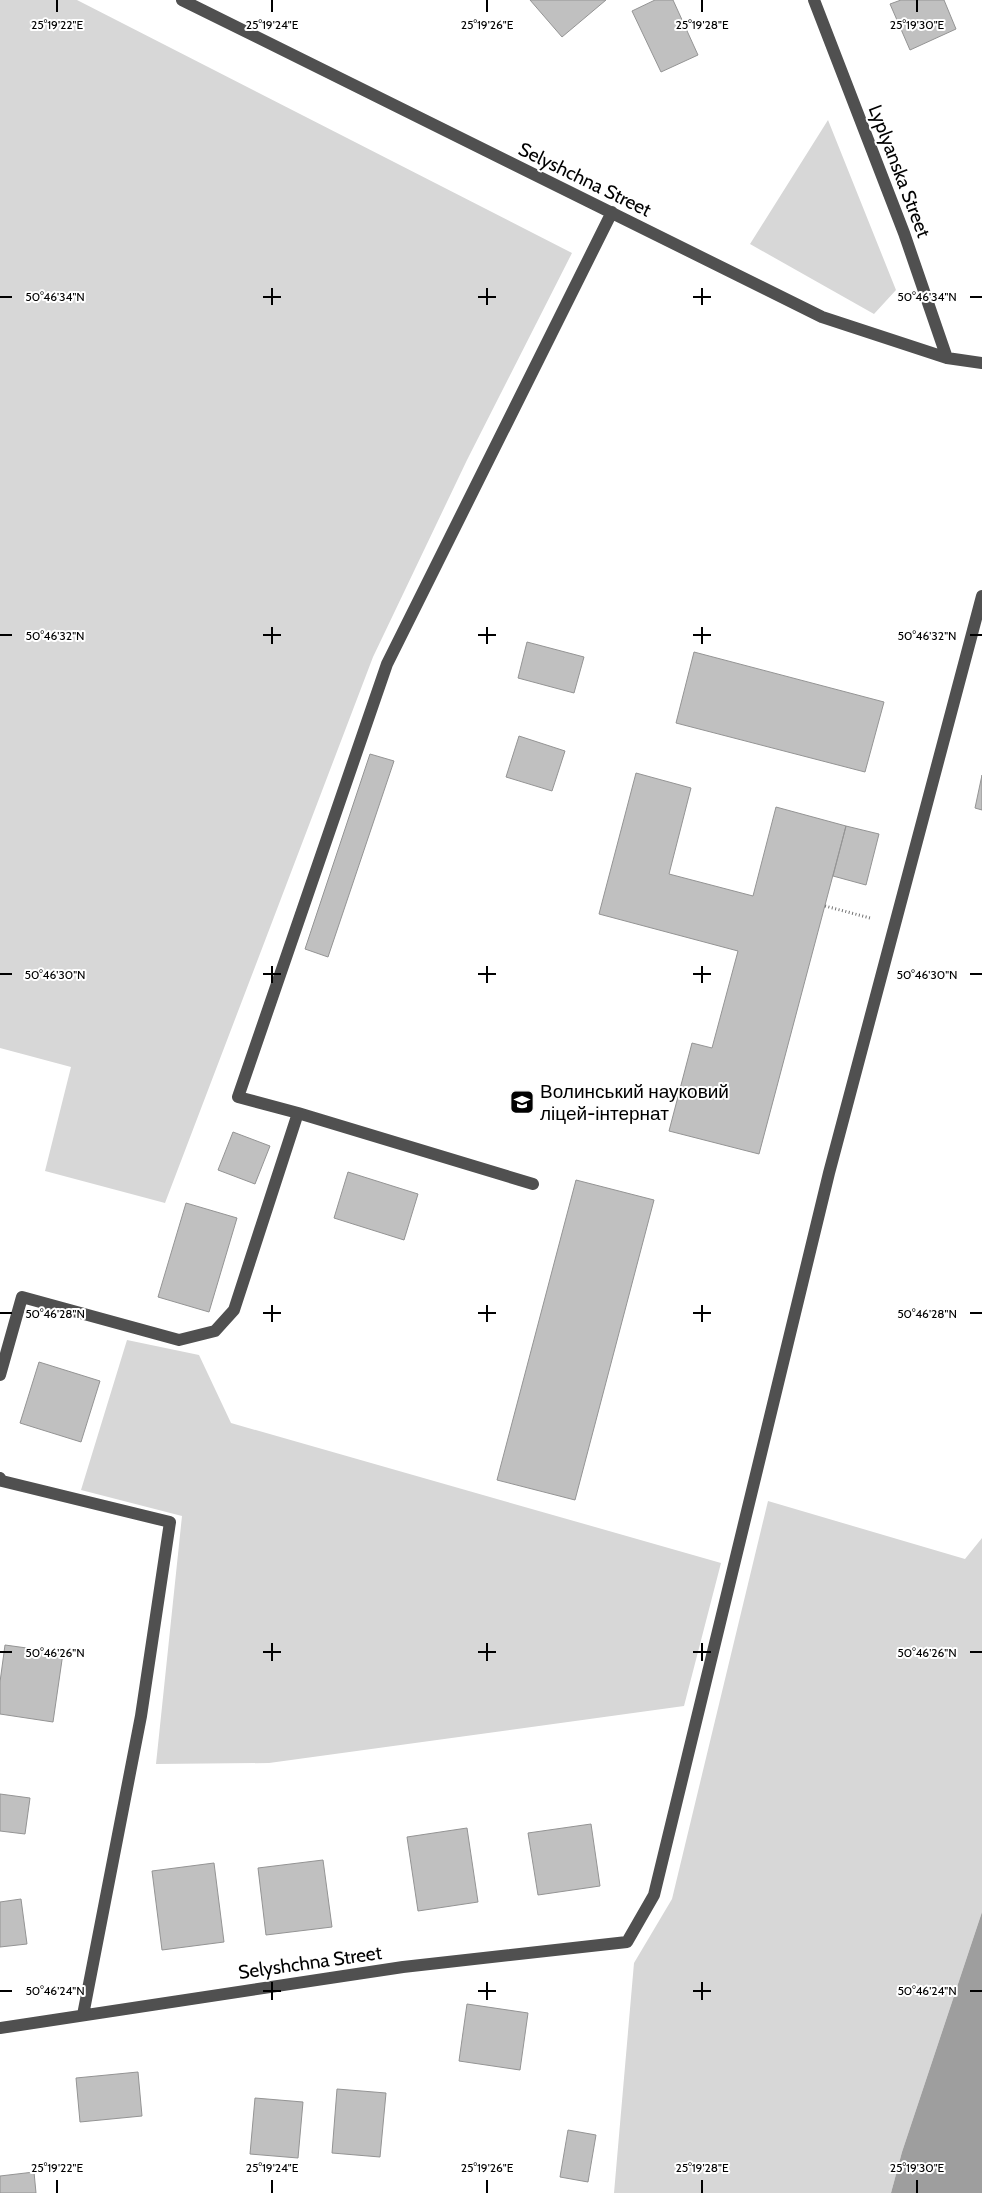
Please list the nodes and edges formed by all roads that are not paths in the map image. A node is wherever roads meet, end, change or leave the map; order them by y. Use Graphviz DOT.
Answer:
graph roads {
  1 [pos="182,0"];
  2 [pos="814,0"];
  3 [pos="612,212"];
  4 [pos="947,358"];
  5 [pos="982,363"];
  6 [pos="982,596"];
  7 [pos="298,1114"];
  8 [pos="534,1184"];
  9 [pos="0,1375"];
  10 [pos="0,1478"];
  11 [pos="83,2015"];
  12 [pos="0,2028"];
  1 -- 3 [label="street, Selyshchna Street"];
  2 -- 4 [label="street, Lyplyanska Street"];
  3 -- 4 [label="street, Selyshchna Street"];
  3 -- 7 [label="street"];
  4 -- 5 [label="street, Selyshchna Street"];
  6 -- 11 [label="street, Selyshchna Street"];
  7 -- 8 [label="street"];
  7 -- 9 [label="street"];
  10 -- 11 [label="street"];
  11 -- 12 [label="street, Selyshchna Street"];
}
